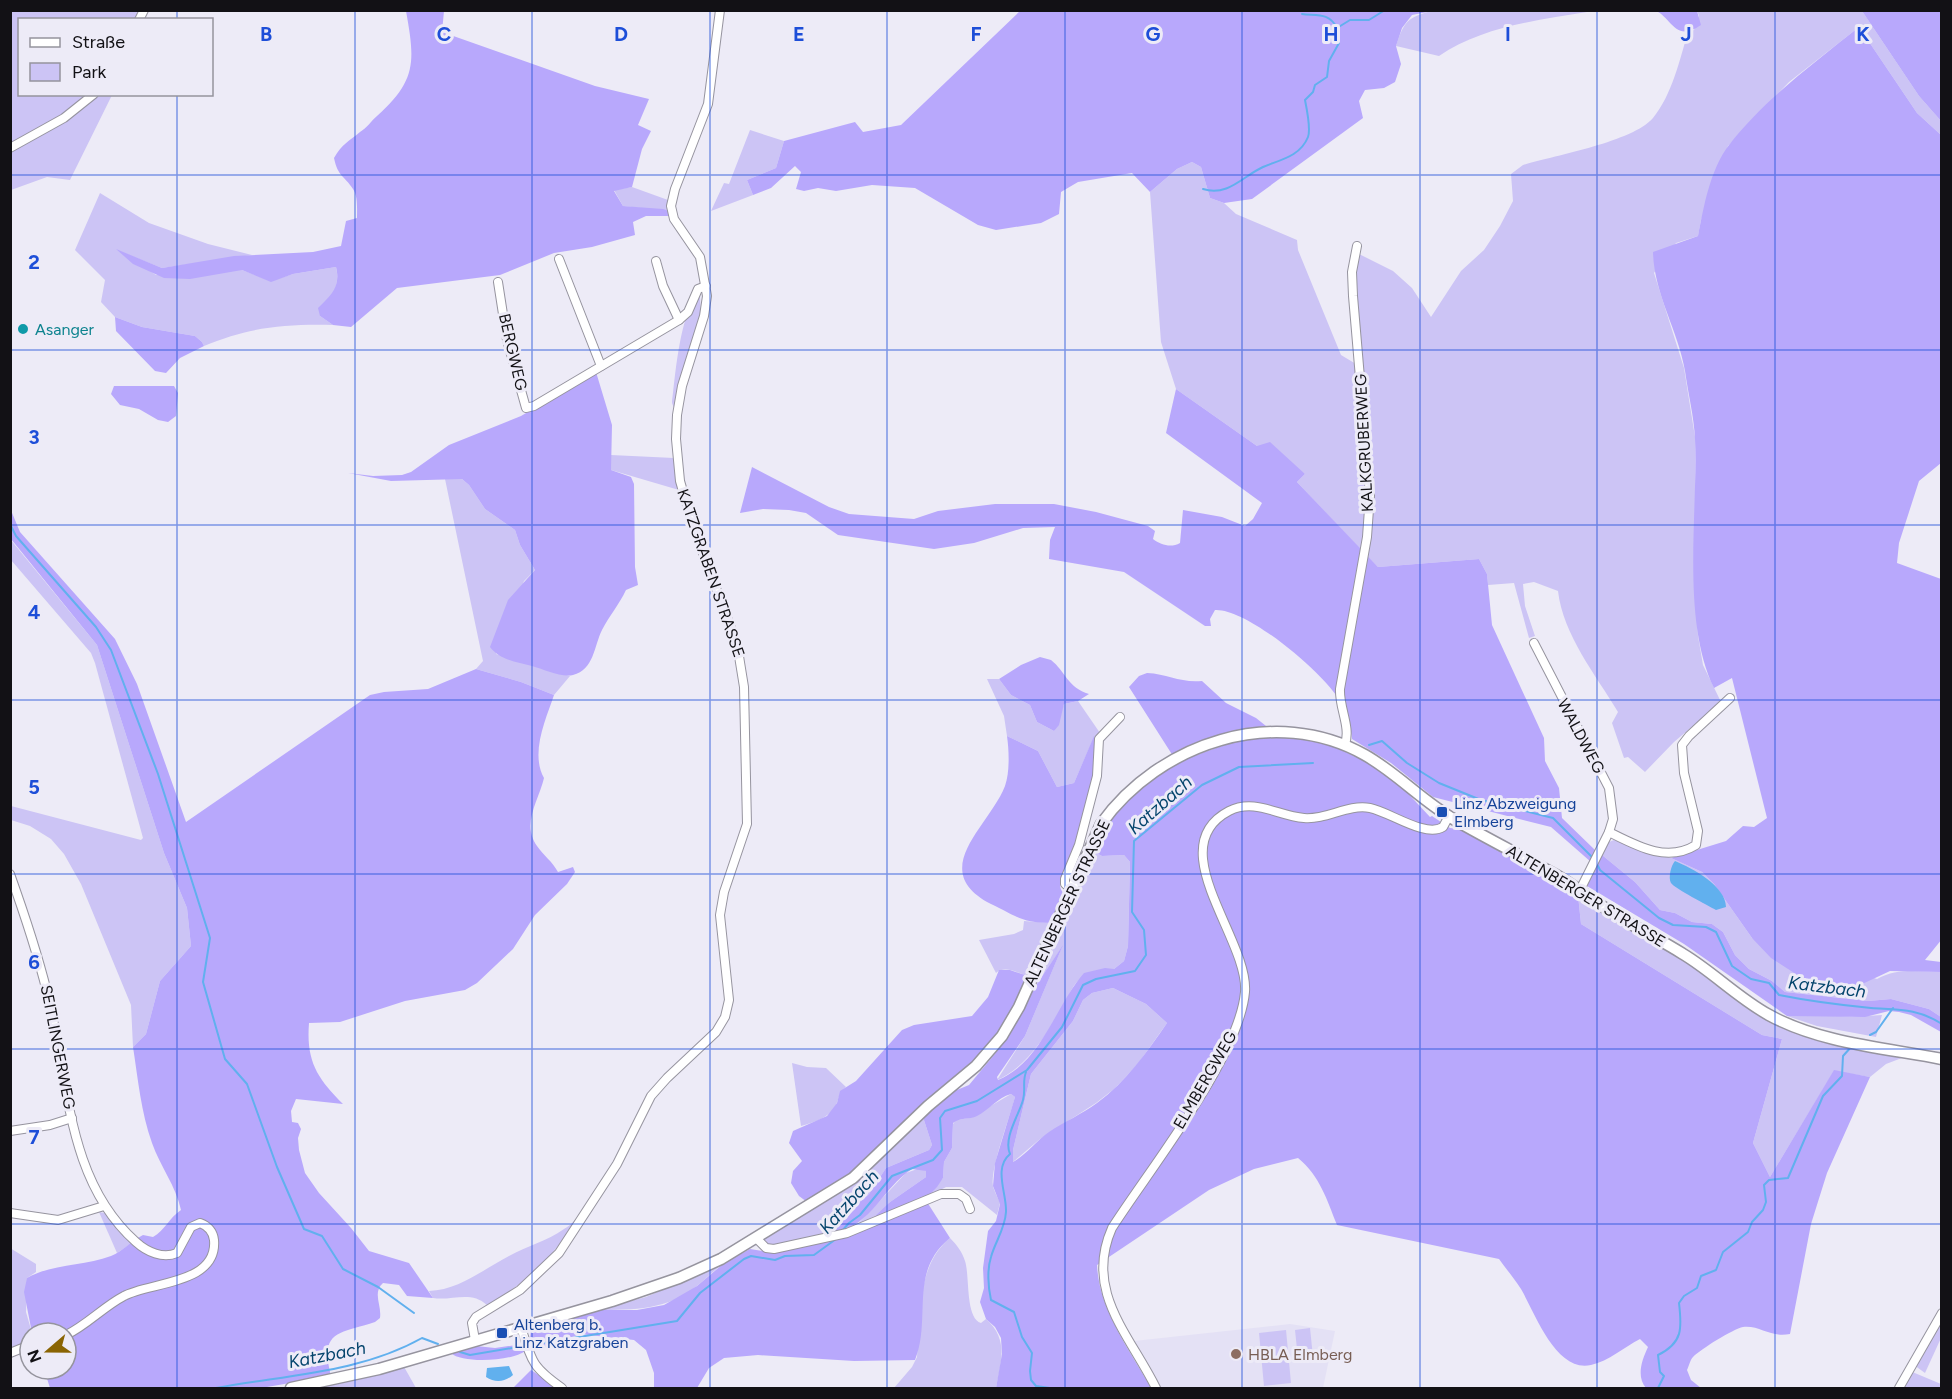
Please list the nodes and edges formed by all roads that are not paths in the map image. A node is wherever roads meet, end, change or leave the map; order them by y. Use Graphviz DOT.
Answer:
graph roads {
  1 [pos="720,10"];
  2 [pos="92,96"];
  3 [pos="10,147"];
  4 [pos="1358,246"];
  5 [pos="560,259"];
  6 [pos="656,261"];
  7 [pos="498,282"];
  8 [pos="706,286"];
  9 [pos="679,320"];
  10 [pos="602,366"];
  11 [pos="1534,643"];
  12 [pos="1730,698"];
  13 [pos="1120,717"];
  14 [pos="1345,744"];
  15 [pos="1449,816"];
  16 [pos="1610,832"];
  17 [pos="10,874"];
  18 [pos="1071,889"];
  19 [pos="1580,891"];
  20 [pos="1941,1059"];
  21 [pos="72,1118"];
  22 [pos="10,1131"];
  23 [pos="104,1206"];
  24 [pos="970,1209"];
  25 [pos="10,1213"];
  26 [pos="756,1238"];
  27 [pos="1941,1313"];
  28 [pos="78,1327"];
  29 [pos="522,1327"];
  30 [pos="475,1340"];
  31 [pos="291,1389"];
  32 [pos="562,1389"];
  33 [pos="1156,1389"];
  34 [pos="1899,1389"];
  1 -- 8 [label="street, KATZGRABEN STRASSE"];
  2 -- 3 [label="street"];
  4 -- 14 [label="street, KALKGRUBERWEG"];
  5 -- 10 [label="street"];
  6 -- 9 [label="street"];
  7 -- 10 [label="street, BERGWEG"];
  8 -- 9 [label="street, BERGWEG"];
  8 -- 30 [label="street, KATZGRABEN STRASSE"];
  9 -- 10 [label="street, BERGWEG"];
  11 -- 16 [label="street, WALDWEG"];
  12 -- 16 [label="street"];
  13 -- 18 [label="street"];
  14 -- 15 [label="street, ALTENBERGER STRASSE"];
  14 -- 18 [label="street, ALTENBERGER STRASSE"];
  15 -- 19 [label="street, ALTENBERGER STRASSE"];
  15 -- 33 [label="street, ELMBERGWEG"];
  16 -- 19 [label="street"];
  17 -- 21 [label="street, SEITLINGERWEG"];
  18 -- 26 [label="street, ALTENBERGER STRASSE"];
  19 -- 20 [label="street, ALTENBERGER STRASSE"];
  21 -- 22 [label="street"];
  21 -- 23 [label="street, SEITLINGERWEG"];
  23 -- 25 [label="street"];
  23 -- 28 [label="street, SEITLINGERWEG"];
  24 -- 26 [label="street"];
  26 -- 29 [label="street, ALTENBERGER STRASSE"];
  27 -- 34 [label="street"];
  29 -- 30 [label="street, ALTENBERGER STRASSE"];
  29 -- 32 [label="street"];
  30 -- 31 [label="street, ALTENBERGER STRASSE"];
}
